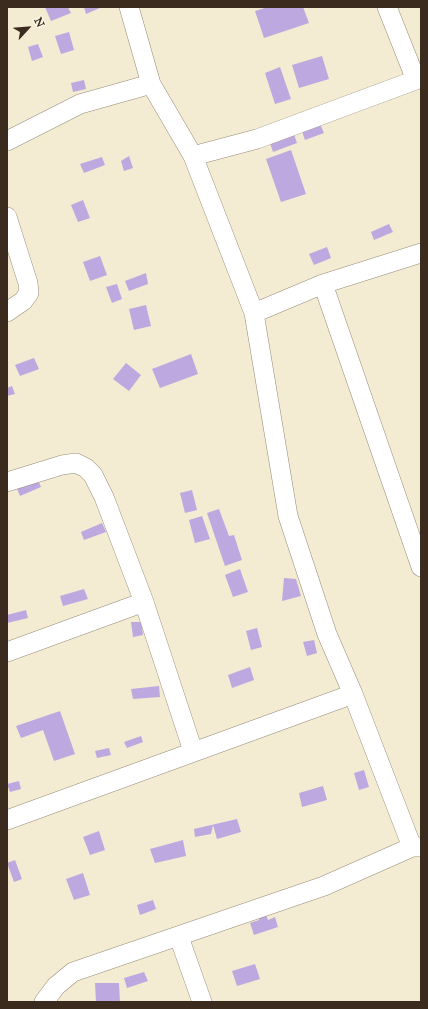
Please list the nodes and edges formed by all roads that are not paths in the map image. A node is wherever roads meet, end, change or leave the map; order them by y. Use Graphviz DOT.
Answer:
graph roads {
  1 [pos="129,7"];
  2 [pos="387,7"];
  3 [pos="418,79"];
  4 [pos="151,84"];
  5 [pos="7,141"];
  6 [pos="193,156"];
  7 [pos="7,217"];
  8 [pos="421,253"];
  9 [pos="323,284"];
  10 [pos="7,312"];
  11 [pos="254,313"];
  12 [pos="7,482"];
  13 [pos="421,567"];
  14 [pos="144,602"];
  15 [pos="7,652"];
  16 [pos="353,694"];
  17 [pos="193,751"];
  18 [pos="7,820"];
  19 [pos="417,847"];
  20 [pos="179,937"];
  21 [pos="44,1002"];
  22 [pos="202,1002"];
  1 -- 4 [label="street"];
  2 -- 3 [label="street"];
  3 -- 6 [label="street"];
  4 -- 5 [label="street"];
  4 -- 6 [label="street"];
  6 -- 11 [label="street"];
  7 -- 10 [label="street"];
  8 -- 9 [label="street"];
  9 -- 11 [label="street"];
  9 -- 13 [label="street"];
  11 -- 16 [label="street"];
  12 -- 14 [label="street"];
  14 -- 15 [label="street"];
  14 -- 17 [label="street"];
  16 -- 17 [label="street"];
  16 -- 19 [label="street"];
  17 -- 18 [label="street"];
  19 -- 20 [label="street"];
  20 -- 21 [label="street"];
  20 -- 22 [label="street"];
}
